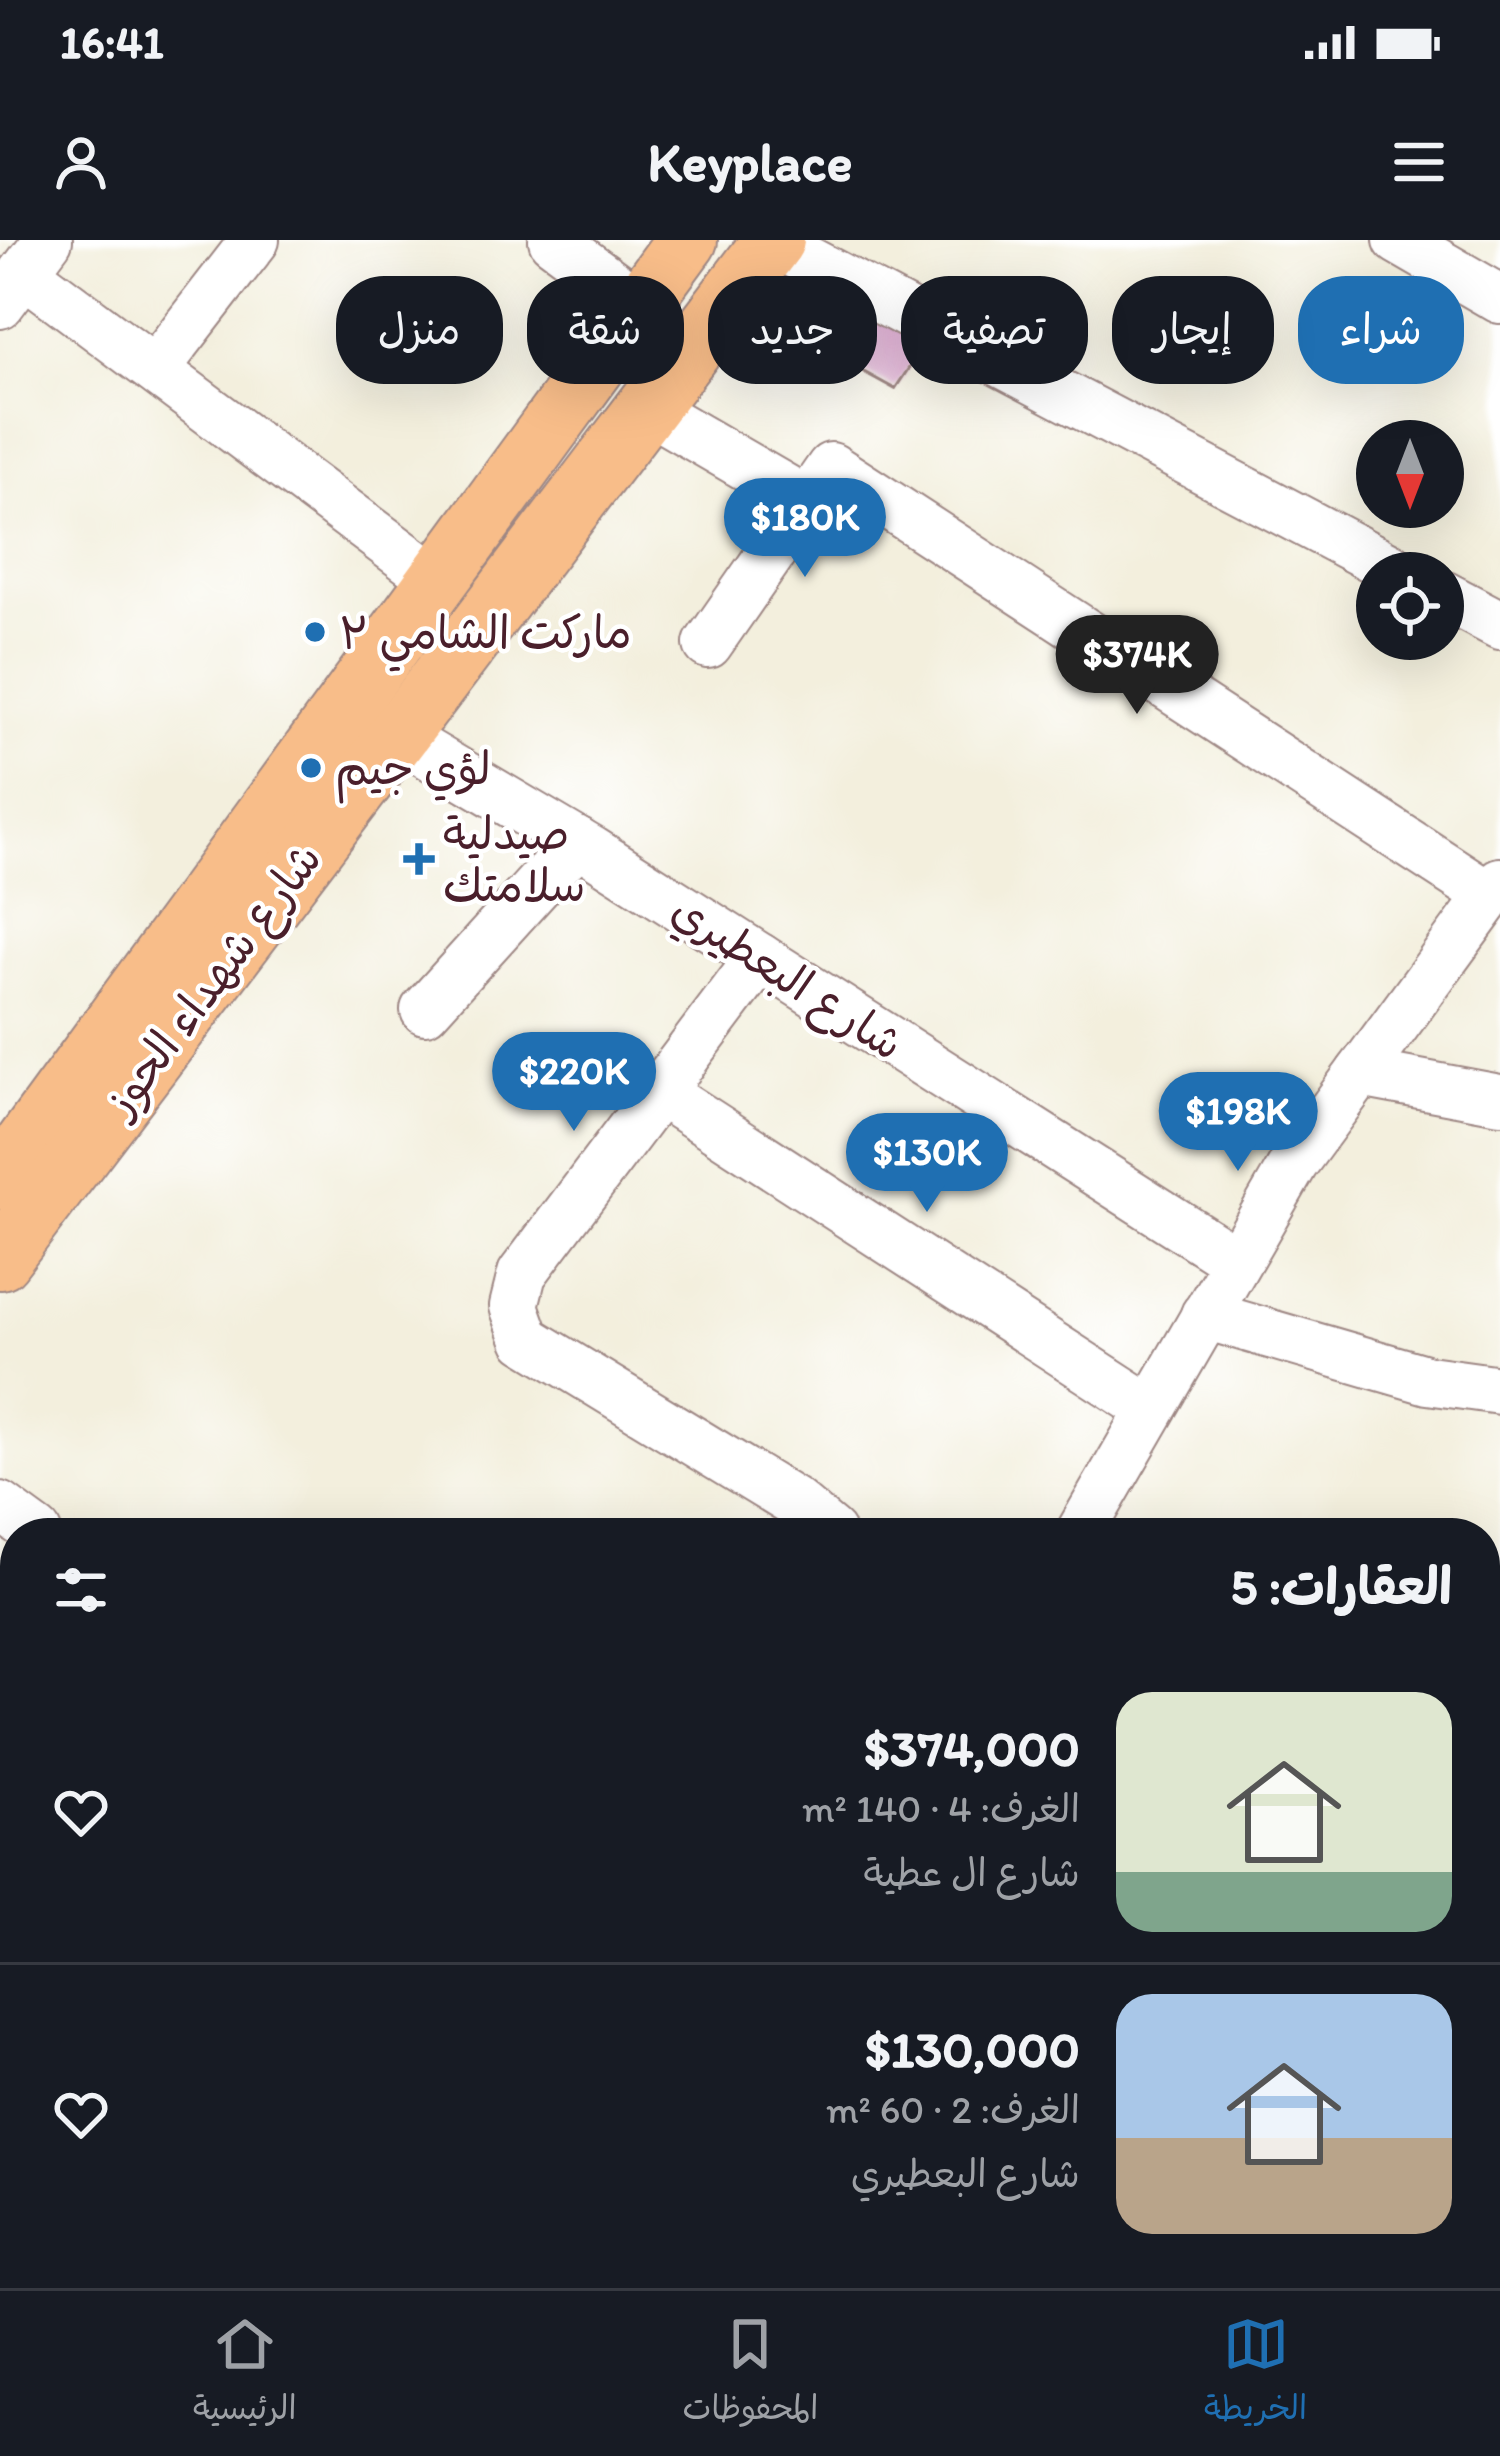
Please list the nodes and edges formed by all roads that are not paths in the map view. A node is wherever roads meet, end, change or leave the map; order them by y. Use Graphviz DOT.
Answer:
graph roads {
  1 [pos="255,240"];
  2 [pos="553,240"];
  3 [pos="687,240"];
  4 [pos="1398,240"];
  5 [pos="773,241"];
  6 [pos="24,272"];
  7 [pos="602,276"];
  8 [pos="658,276"];
  9 [pos="1500,299"];
  10 [pos="155,369"];
  11 [pos="577,384"];
  12 [pos="644,406"];
  13 [pos="820,484"];
  14 [pos="1361,552"];
  15 [pos="435,579"];
  16 [pos="1464,606"];
  17 [pos="1500,625"];
  18 [pos="708,644"];
  19 [pos="362,749"];
  20 [pos="577,842"];
  21 [pos="1495,889"];
  22 [pos="760,958"];
  23 [pos="425,1010"];
  24 [pos="1360,1073"];
  25 [pos="658,1091"];
  26 [pos="1500,1099"];
  27 [pos="0,1179"];
  28 [pos="0,1259"];
  29 [pos="1236,1262"];
  30 [pos="1205,1315"];
  31 [pos="1500,1390"];
  32 [pos="1150,1409"];
  33 [pos="793,1518"];
  34 [pos="1088,1518"];
  1 -- 10 [label="street"];
  2 -- 7 [label="street"];
  3 -- 8 [label="main road, شارع شهداء الحوز"];
  4 -- 9 [label="street"];
  5 -- 12 [label="main road, شارع شهداء الحوز"];
  5 -- 14 [label="street"];
  6 -- 10 [label="street"];
  10 -- 15 [label="street"];
  11 -- 15 [label="main road, شارع شهداء الحوز"];
  12 -- 13 [label="street"];
  12 -- 19 [label="main road, شارع شهداء الحوز"];
  13 -- 18 [label="street"];
  13 -- 21 [label="street"];
  15 -- 19 [label="main road, شارع شهداء الحوز"];
  16 -- 17 [label="street"];
  19 -- 20 [label="street, شارع البعطيري"];
  19 -- 27 [label="main road, شارع شهداء الحوز"];
  19 -- 28 [label="main road, شارع شهداء الحوز"];
  20 -- 22 [label="street, شارع البعطيري"];
  20 -- 23 [label="street"];
  21 -- 24 [label="street"];
  22 -- 25 [label="street"];
  22 -- 29 [label="street, شارع البعطيري"];
  24 -- 26 [label="street"];
  24 -- 29 [label="street"];
  25 -- 32 [label="street"];
  25 -- 33 [label="street"];
  29 -- 30 [label="street"];
  30 -- 31 [label="street"];
  30 -- 32 [label="street"];
  32 -- 34 [label="street"];
}
